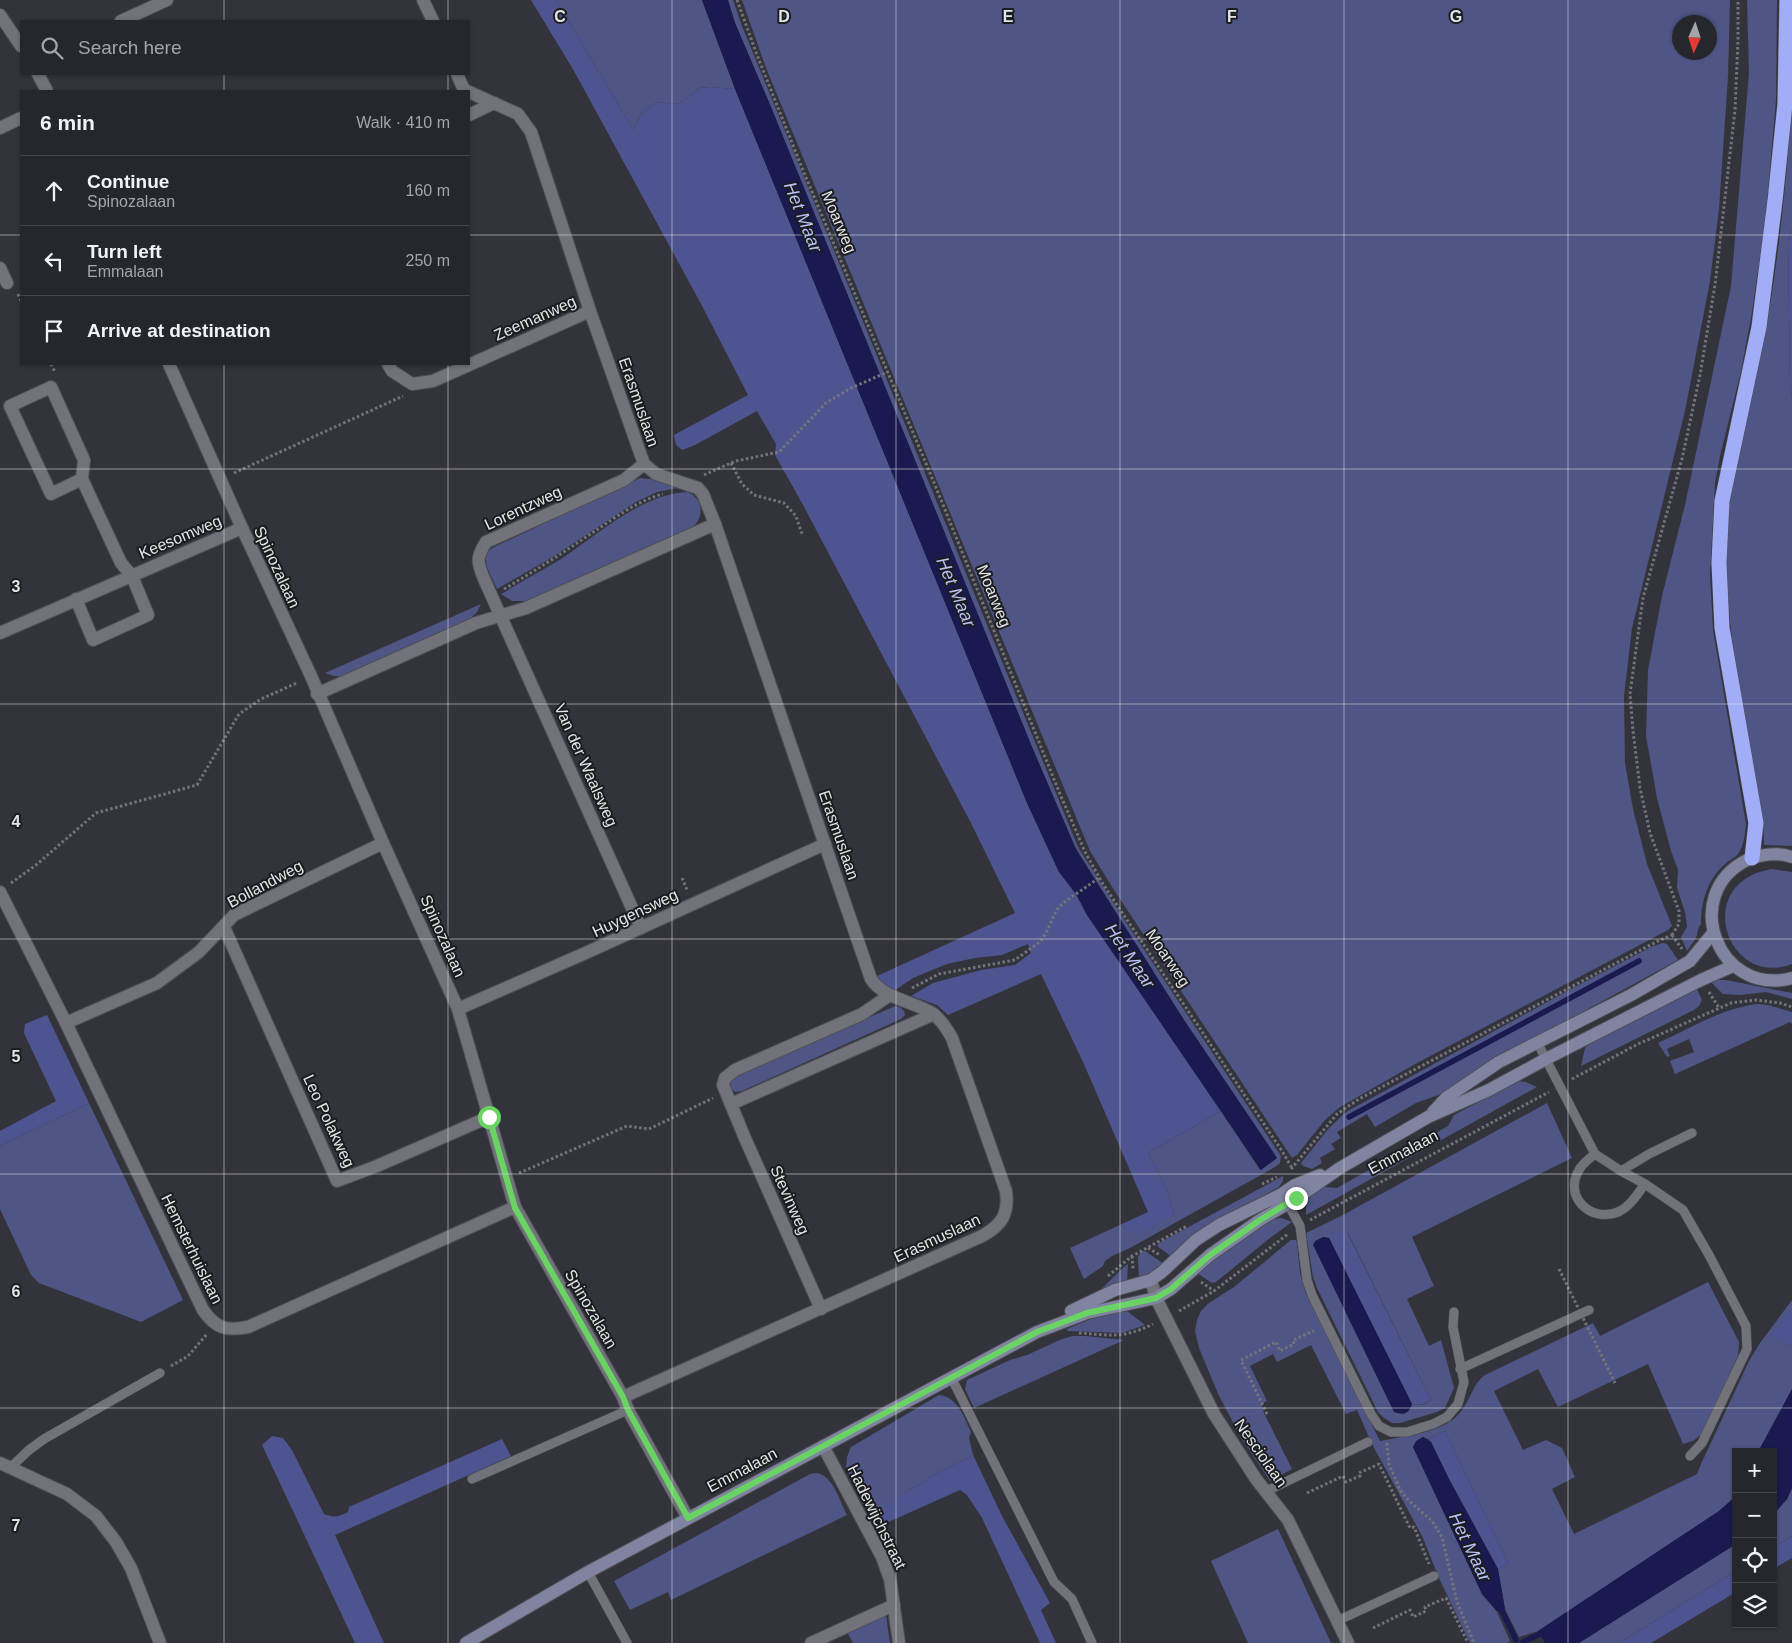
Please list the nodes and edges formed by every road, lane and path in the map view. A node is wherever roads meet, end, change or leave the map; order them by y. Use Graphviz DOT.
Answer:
graph roads {
  1 [pos="167,0"];
  2 [pos="423,0"];
  3 [pos="737,0"];
  4 [pos="1738,0"];
  5 [pos="1788,0"];
  6 [pos="151,3"];
  7 [pos="0,14"];
  8 [pos="123,20"];
  9 [pos="433,20"];
  10 [pos="20,44"];
  11 [pos="38,75"];
  12 [pos="457,75"];
  13 [pos="46,90"];
  14 [pos="465,90"];
  15 [pos="470,93"];
  16 [pos="494,103"];
  17 [pos="470,115"];
  18 [pos="20,118"];
  19 [pos="0,128"];
  20 [pos="0,268"];
  21 [pos="7,283"];
  22 [pos="590,311"];
  23 [pos="169,365"];
  24 [pos="389,365"];
  25 [pos="888,372"];
  26 [pos="412,384"];
  27 [pos="849,389"];
  28 [pos="731,463"];
  29 [pos="644,464"];
  30 [pos="220,478"];
  31 [pos="82,479"];
  32 [pos="715,524"];
  33 [pos="242,528"];
  34 [pos="802,534"];
  35 [pos="132,576"];
  36 [pos="76,599"];
  37 [pos="502,616"];
  38 [pos="0,634"];
  39 [pos="311,676"];
  40 [pos="317,694"];
  41 [pos="382,843"];
  42 [pos="825,844"];
  43 [pos="1792,857"];
  44 [pos="1752,858"];
  45 [pos="1099,878"];
  46 [pos="4,889"];
  47 [pos="224,927"];
  48 [pos="641,928"];
  49 [pos="1713,933"];
  50 [pos="1733,966"];
  51 [pos="1792,978"];
  52 [pos="890,995"];
  53 [pos="1792,1007"];
  54 [pos="458,1009"];
  55 [pos="934,1014"];
  56 [pos="66,1023"];
  57 [pos="1537,1042"];
  58 [pos="1546,1059"];
  59 [pos="1560,1086"];
  60 [pos="728,1098"];
  61 [pos="489,1117"];
  62 [pos="1428,1117"];
  63 [pos="1692,1133"];
  64 [pos="1595,1154"];
  65 [pos="1621,1172"];
  66 [pos="506,1178"];
  67 [pos="1645,1184"];
  68 [pos="1285,1199"];
  69 [pos="515,1208"];
  70 [pos="1300,1226"];
  71 [pos="1147,1248"];
  72 [pos="1132,1256"];
  73 [pos="1558,1269"];
  74 [pos="1151,1280"];
  75 [pos="1156,1298"];
  76 [pos="821,1309"];
  77 [pos="1589,1310"];
  78 [pos="1454,1312"];
  79 [pos="1166,1318"];
  80 [pos="216,1324"];
  81 [pos="1037,1332"];
  82 [pos="1072,1334"];
  83 [pos="1318,1339"];
  84 [pos="1460,1369"];
  85 [pos="160,1373"];
  86 [pos="951,1377"];
  87 [pos="1615,1383"];
  88 [pos="623,1397"];
  89 [pos="628,1410"];
  90 [pos="1268,1414"];
  91 [pos="1387,1430"];
  92 [pos="1368,1442"];
  93 [pos="823,1446"];
  94 [pos="1690,1456"];
  95 [pos="5,1465"];
  96 [pos="472,1479"];
  97 [pos="1267,1491"];
  98 [pos="1307,1493"];
  99 [pos="688,1518"];
  100 [pos="588,1572"];
  101 [pos="1434,1576"];
  102 [pos="894,1605"];
  103 [pos="1338,1621"];
  104 [pos="1373,1628"];
  105 [pos="160,1643"];
  106 [pos="466,1643"];
  107 [pos="627,1643"];
  108 [pos="811,1643"];
  109 [pos="899,1643"];
  110 [pos="1092,1643"];
  111 [pos="1348,1643"];
  112 [pos="1468,1643"];
  113 [pos="1474,1643"];
  1 -- 6 [label="street"];
  2 -- 9 [label="street"];
  3 -- 25 [label="path, Moarweg"];
  4 -- 45 [label="path, Moarweg"];
  5 -- 44 [label="highway"];
  6 -- 8 [label="street"];
  7 -- 10 [label="street"];
  11 -- 13 [label="street"];
  12 -- 14 [label="street, Erasmuslaan"];
  15 -- 16 [label="street, Erasmuslaan"];
  16 -- 17 [label="street"];
  16 -- 22 [label="street, Erasmuslaan"];
  18 -- 19 [label="street"];
  20 -- 21 [label="street"];
  22 -- 26 [label="street, Zeemanweg"];
  22 -- 29 [label="street, Erasmuslaan"];
  23 -- 30 [label="street, Spinozalaan"];
  24 -- 26 [label="street"];
  25 -- 27 [label="path"];
  25 -- 45 [label="path, Moarweg"];
  26 -- 30 [label="path"];
  28 -- 34 [label="path"];
  29 -- 32 [label="street, Erasmuslaan"];
  29 -- 37 [label="street, Lorentzweg"];
  30 -- 33 [label="street, Spinozalaan"];
  31 -- 31 [label="street"];
  31 -- 35 [label="street"];
  32 -- 37 [label="street"];
  32 -- 42 [label="street, Erasmuslaan"];
  33 -- 35 [label="street, Keesomweg"];
  33 -- 39 [label="street, Spinozalaan"];
  35 -- 36 [label="street, Keesomweg"];
  35 -- 36 [label="street, Keesomweg"];
  36 -- 38 [label="street, Keesomweg"];
  37 -- 40 [label="street"];
  37 -- 48 [label="street, Van der Waalsweg"];
  39 -- 40 [label="street, Spinozalaan"];
  39 -- 46 [label="path"];
  40 -- 41 [label="street, Spinozalaan"];
  41 -- 47 [label="street, Bollandweg"];
  41 -- 54 [label="street, Spinozalaan"];
  42 -- 48 [label="street, Huygensweg"];
  42 -- 52 [label="street, Erasmuslaan"];
  43 -- 44 [label="main road"];
  44 -- 49 [label="main road"];
  45 -- 52 [label="path"];
  46 -- 56 [label="street, Hemsterhuislaan"];
  47 -- 56 [label="street, Bollandweg"];
  47 -- 61 [label="street, Leo Polakweg"];
  48 -- 54 [label="street, Huygensweg"];
  49 -- 50 [label="main road"];
  49 -- 57 [label="main road, Emmalaan"];
  50 -- 51 [label="main road"];
  50 -- 58 [label="main road, Emmalaan"];
  52 -- 55 [label="street, Erasmuslaan"];
  52 -- 60 [label="street"];
  53 -- 59 [label="path, Emmalaan"];
  54 -- 61 [label="street, Spinozalaan"];
  55 -- 60 [label="street"];
  55 -- 76 [label="street, Erasmuslaan"];
  56 -- 80 [label="street, Hemsterhuislaan"];
  57 -- 58 [label="lane"];
  57 -- 62 [label="main road, Emmalaan"];
  58 -- 59 [label="lane"];
  58 -- 62 [label="main road, Emmalaan"];
  59 -- 64 [label="lane"];
  59 -- 70 [label="path, Emmalaan"];
  60 -- 66 [label="path"];
  60 -- 76 [label="street, Stevinweg"];
  61 -- 66 [label="street, Spinozalaan"];
  62 -- 68 [label="main road, Emmalaan"];
  63 -- 65 [label="lane"];
  64 -- 65 [label="lane"];
  64 -- 67 [label="lane"];
  65 -- 67 [label="lane"];
  66 -- 69 [label="street, Spinozalaan"];
  67 -- 94 [label="lane"];
  68 -- 70 [label="lane"];
  68 -- 74 [label="main road, Emmalaan"];
  68 -- 75 [label="main road, Emmalaan"];
  69 -- 80 [label="street, Hemsterhuislaan"];
  69 -- 88 [label="street, Spinozalaan"];
  70 -- 79 [label="path, Emmalaan"];
  70 -- 91 [label="lane"];
  71 -- 72 [label="path"];
  73 -- 87 [label="path, bridge"];
  74 -- 75 [label="street, Nesciolaan"];
  74 -- 81 [label="main road, Emmalaan"];
  75 -- 79 [label="street, Nesciolaan"];
  75 -- 81 [label="main road, Emmalaan"];
  76 -- 88 [label="street, Erasmuslaan"];
  77 -- 84 [label="lane"];
  78 -- 84 [label="lane"];
  79 -- 82 [label="path, Emmalaan"];
  79 -- 97 [label="street, Nesciolaan"];
  80 -- 85 [label="path"];
  81 -- 86 [label="main road, Emmalaan"];
  83 -- 90 [label="path"];
  84 -- 91 [label="lane"];
  85 -- 95 [label="lane"];
  86 -- 93 [label="main road, Emmalaan"];
  86 -- 110 [label="lane"];
  88 -- 89 [label="street, Spinozalaan"];
  89 -- 96 [label="lane"];
  89 -- 99 [label="street, Spinozalaan"];
  91 -- 113 [label="path"];
  92 -- 97 [label="lane"];
  93 -- 99 [label="main road, Emmalaan"];
  93 -- 102 [label="street, Hadewijchstraat"];
  95 -- 105 [label="street"];
  97 -- 103 [label="street, Nesciolaan"];
  98 -- 101 [label="path"];
  99 -- 100 [label="main road, Emmalaan"];
  100 -- 106 [label="main road, Emmalaan"];
  100 -- 107 [label="lane"];
  101 -- 103 [label="lane"];
  102 -- 108 [label="street"];
  102 -- 109 [label="street, Hadewijchstraat"];
  103 -- 111 [label="street, Nesciolaan"];
  104 -- 112 [label="path"];
}
